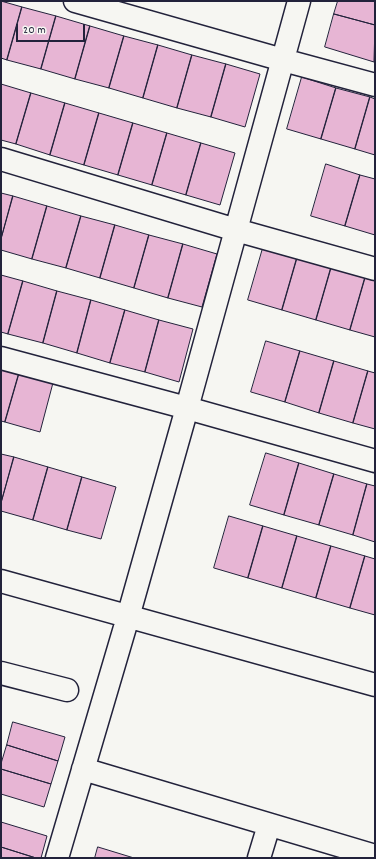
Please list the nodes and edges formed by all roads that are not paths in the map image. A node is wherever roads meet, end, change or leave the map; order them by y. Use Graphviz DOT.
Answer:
graph roads {
  1 [pos="75,1"];
  2 [pos="299,1"];
  3 [pos="283,60"];
  4 [pos="375,85"];
  5 [pos="1,159"];
  6 [pos="236,230"];
  7 [pos="375,269"];
  8 [pos="1,358"];
  9 [pos="187,408"];
  10 [pos="375,461"];
  11 [pos="1,581"];
  12 [pos="128,617"];
  13 [pos="1,673"];
  14 [pos="375,686"];
  15 [pos="67,690"];
  16 [pos="83,769"];
  17 [pos="269,825"];
  18 [pos="375,856"];
  19 [pos="56,858"];
  20 [pos="259,858"];
  1 -- 3 [label="street"];
  2 -- 3 [label="street"];
  3 -- 4 [label="street"];
  3 -- 6 [label="street"];
  5 -- 6 [label="street"];
  6 -- 7 [label="street"];
  6 -- 9 [label="street"];
  8 -- 9 [label="street"];
  9 -- 10 [label="street"];
  9 -- 12 [label="street"];
  11 -- 12 [label="street"];
  12 -- 14 [label="street"];
  12 -- 16 [label="street"];
  13 -- 15 [label="street"];
  16 -- 17 [label="street"];
  16 -- 19 [label="street"];
  17 -- 18 [label="street"];
  17 -- 20 [label="street"];
}
